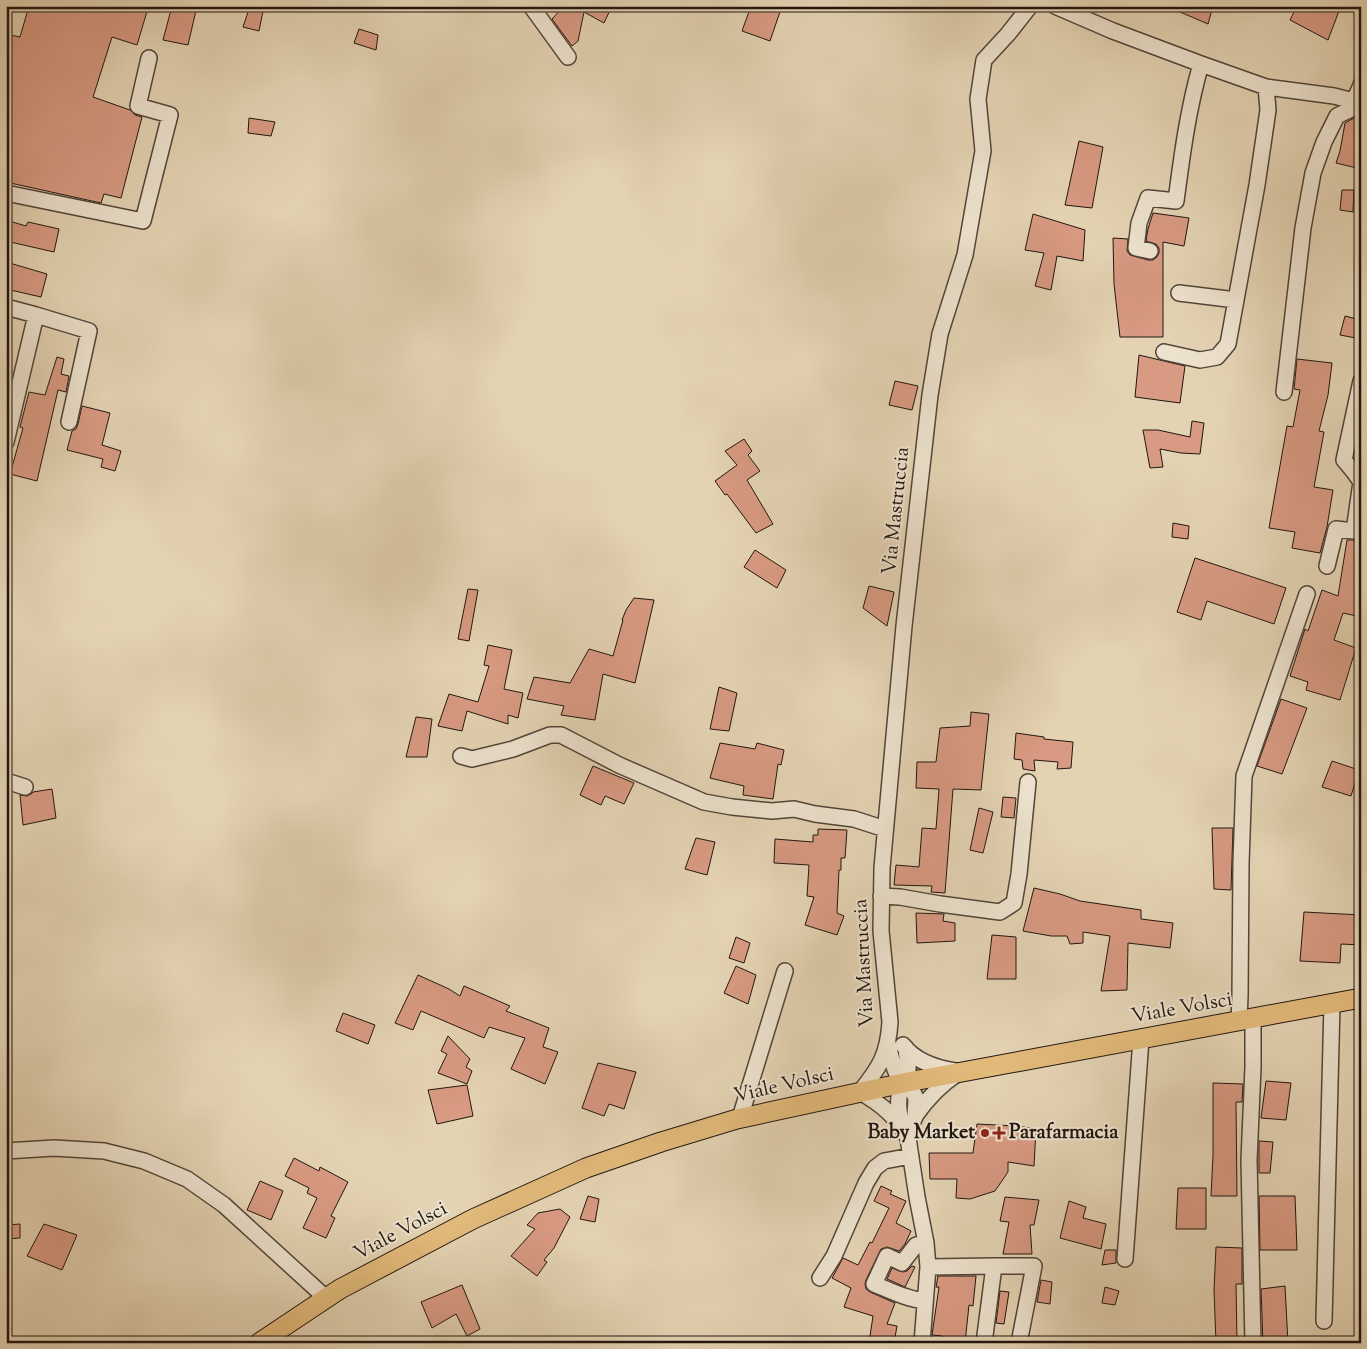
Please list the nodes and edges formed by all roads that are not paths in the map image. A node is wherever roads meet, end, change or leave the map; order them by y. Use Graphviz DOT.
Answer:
graph roads {
  1 [pos="531,6"];
  2 [pos="1030,6"];
  3 [pos="1055,6"];
  4 [pos="568,57"];
  5 [pos="149,58"];
  6 [pos="1201,64"];
  7 [pos="1361,85"];
  8 [pos="1266,87"];
  9 [pos="1358,103"];
  10 [pos="6,193"];
  11 [pos="1150,251"];
  12 [pos="1179,293"];
  13 [pos="1236,300"];
  14 [pos="6,308"];
  15 [pos="36,315"];
  16 [pos="1164,352"];
  17 [pos="1361,381"];
  18 [pos="1284,392"];
  19 [pos="69,422"];
  20 [pos="6,442"];
  21 [pos="1327,566"];
  22 [pos="1307,594"];
  23 [pos="462,756"];
  24 [pos="6,782"];
  25 [pos="1028,782"];
  26 [pos="25,787"];
  27 [pos="885,829"];
  28 [pos="882,896"];
  29 [pos="785,970"];
  30 [pos="1359,1002"];
  31 [pos="1332,1004"];
  32 [pos="1246,1020"];
  33 [pos="890,1022"];
  34 [pos="1140,1039"];
  35 [pos="888,1043"];
  36 [pos="906,1048"];
  37 [pos="960,1072"];
  38 [pos="905,1083"];
  39 [pos="860,1092"];
  40 [pos="915,1117"];
  41 [pos="740,1118"];
  42 [pos="905,1133"];
  43 [pos="6,1151"];
  44 [pos="911,1156"];
  45 [pos="926,1243"];
  46 [pos="1125,1259"];
  47 [pos="994,1266"];
  48 [pos="928,1267"];
  49 [pos="820,1278"];
  50 [pos="326,1298"];
  51 [pos="925,1301"];
  52 [pos="1324,1322"];
  53 [pos="259,1343"];
  54 [pos="922,1343"];
  55 [pos="984,1343"];
  56 [pos="1019,1343"];
  57 [pos="1252,1343"];
  1 -- 4 [label="street"];
  2 -- 27 [label="street, Via Mastruccia"];
  3 -- 6 [label="street"];
  5 -- 10 [label="street"];
  6 -- 8 [label="street"];
  6 -- 11 [label="street"];
  7 -- 9 [label="street"];
  8 -- 9 [label="street"];
  8 -- 13 [label="street"];
  9 -- 18 [label="street"];
  12 -- 13 [label="street"];
  13 -- 16 [label="street"];
  14 -- 15 [label="street"];
  15 -- 19 [label="street"];
  15 -- 20 [label="street"];
  17 -- 21 [label="street"];
  22 -- 32 [label="street"];
  23 -- 27 [label="street"];
  24 -- 26 [label="street"];
  25 -- 28 [label="street"];
  27 -- 28 [label="street, Via Mastruccia"];
  28 -- 33 [label="street, Via Mastruccia"];
  29 -- 41 [label="street"];
  30 -- 31 [label="main road, Viale Volsci"];
  31 -- 32 [label="main road, Viale Volsci"];
  31 -- 52 [label="street"];
  32 -- 34 [label="main road, Viale Volsci"];
  32 -- 57 [label="street"];
  33 -- 35 [label="street, Via Mastruccia"];
  33 -- 36 [label="street"];
  34 -- 37 [label="main road, Viale Volsci"];
  34 -- 46 [label="street"];
  35 -- 38 [label="street"];
  35 -- 39 [label="street"];
  36 -- 37 [label="street"];
  36 -- 38 [label="street"];
  37 -- 38 [label="main road, Viale Volsci"];
  37 -- 40 [label="street"];
  38 -- 39 [label="main road, Viale Volsci"];
  38 -- 40 [label="street"];
  38 -- 42 [label="street"];
  39 -- 41 [label="main road, Viale Volsci"];
  39 -- 42 [label="street"];
  40 -- 42 [label="street"];
  41 -- 50 [label="main road, Viale Volsci"];
  42 -- 44 [label="street"];
  43 -- 50 [label="street"];
  44 -- 45 [label="street"];
  44 -- 49 [label="street"];
  45 -- 48 [label="street"];
  45 -- 51 [label="street"];
  47 -- 48 [label="street"];
  47 -- 55 [label="street"];
  47 -- 56 [label="street"];
  48 -- 51 [label="street"];
  50 -- 53 [label="main road, Viale Volsci"];
  51 -- 54 [label="street"];
}
